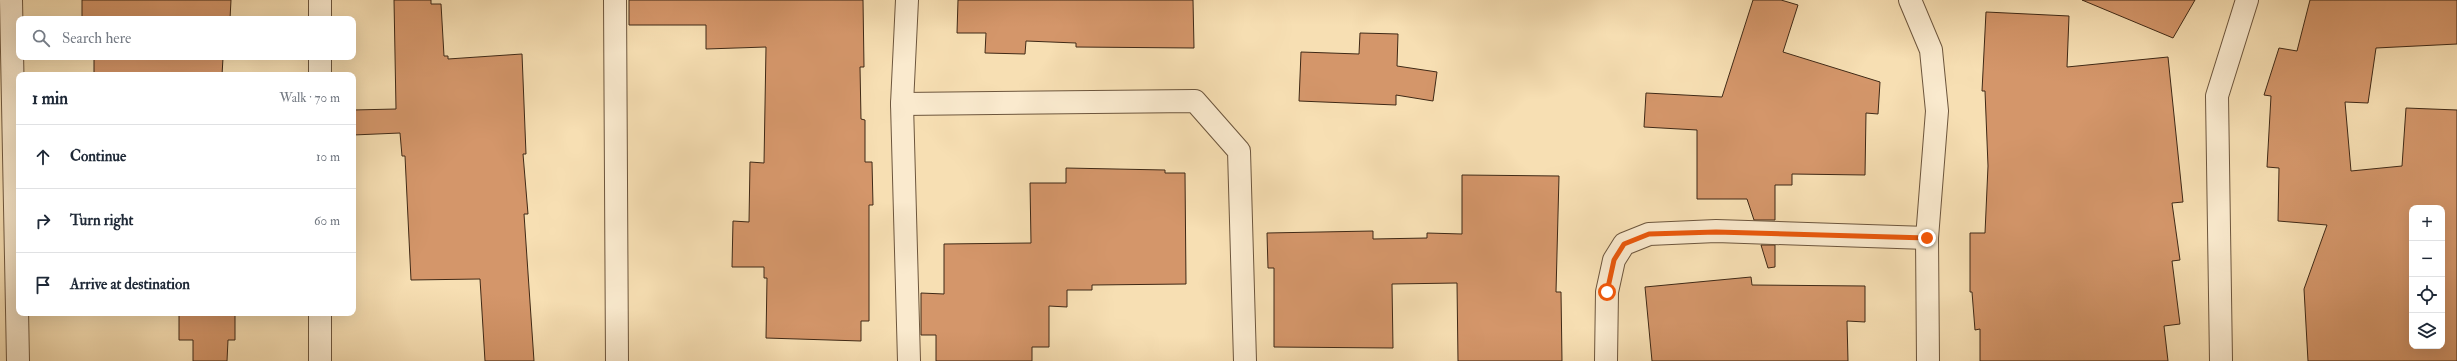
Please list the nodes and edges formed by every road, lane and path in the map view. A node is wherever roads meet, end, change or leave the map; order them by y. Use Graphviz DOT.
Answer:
graph roads {
  1 [pos="11,0"];
  2 [pos="320,0"];
  3 [pos="615,0"];
  4 [pos="907,0"];
  5 [pos="1910,0"];
  6 [pos="2247,0"];
  7 [pos="320,16"];
  8 [pos="320,60"];
  9 [pos="320,72"];
  10 [pos="902,104"];
  11 [pos="1927,238"];
  12 [pos="16,258"];
  13 [pos="17,316"];
  14 [pos="320,316"];
  15 [pos="18,361"];
  16 [pos="320,361"];
  17 [pos="617,361"];
  18 [pos="909,361"];
  19 [pos="1244,361"];
  20 [pos="1606,361"];
  21 [pos="1928,361"];
  22 [pos="2221,361"];
  1 -- 12 [label="street"];
  2 -- 7 [label="street"];
  3 -- 17 [label="street"];
  4 -- 10 [label="street"];
  5 -- 11 [label="street"];
  6 -- 22 [label="street"];
  8 -- 9 [label="street"];
  10 -- 18 [label="street"];
  10 -- 19 [label="street"];
  11 -- 20 [label="street"];
  11 -- 21 [label="street"];
  13 -- 15 [label="street"];
  14 -- 16 [label="street"];
}
